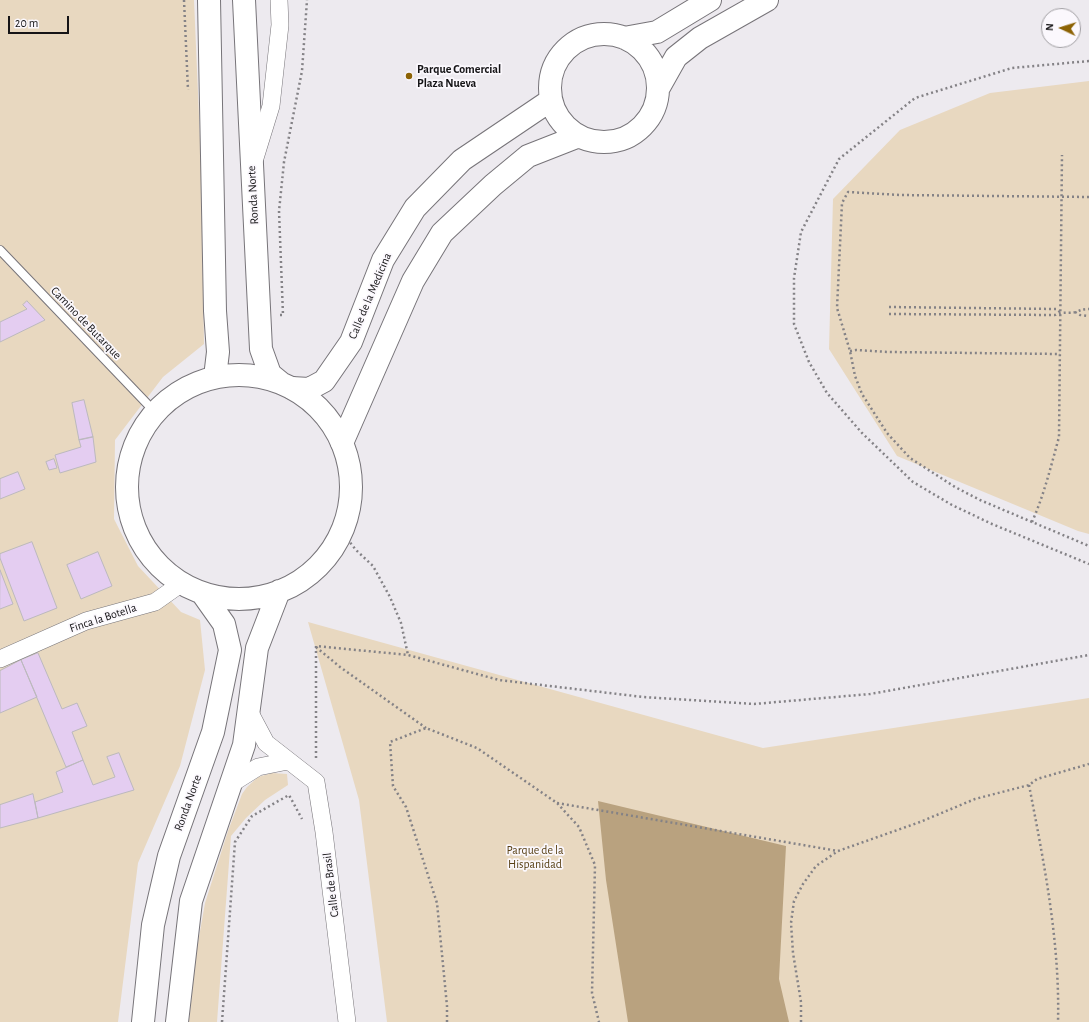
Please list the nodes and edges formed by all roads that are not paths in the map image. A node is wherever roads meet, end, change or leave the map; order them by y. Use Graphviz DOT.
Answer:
graph roads {
  1 [pos="209,0"];
  2 [pos="244,0"];
  3 [pos="279,0"];
  4 [pos="710,0"];
  5 [pos="767,0"];
  6 [pos="624,38"];
  7 [pos="658,89"];
  8 [pos="551,100"];
  9 [pos="579,136"];
  10 [pos="252,165"];
  11 [pos="0,250"];
  12 [pos="215,376"];
  13 [pos="287,385"];
  14 [pos="155,412"];
  15 [pos="342,443"];
  16 [pos="182,583"];
  17 [pos="278,592"];
  18 [pos="202,593"];
  19 [pos="0,659"];
  20 [pos="249,711"];
  21 [pos="288,761"];
  22 [pos="231,784"];
  23 [pos="143,1022"];
  24 [pos="177,1022"];
  25 [pos="347,1022"];
  1 -- 12 [label="main road"];
  2 -- 10 [label="main road, Ronda Norte"];
  3 -- 10 [label="street"];
  4 -- 6 [label="main road"];
  5 -- 7 [label="main road"];
  6 -- 7 [label="main road"];
  6 -- 8 [label="main road"];
  7 -- 9 [label="main road"];
  8 -- 9 [label="main road"];
  8 -- 13 [label="main road, Calle de la Medicina"];
  9 -- 15 [label="main road"];
  10 -- 13 [label="main road, Ronda Norte"];
  11 -- 14 [label="lane, Camino de Butarque"];
  12 -- 13 [label="main road, Ronda Norte"];
  12 -- 14 [label="main road, Ronda Norte"];
  13 -- 15 [label="main road, Ronda Norte"];
  14 -- 16 [label="main road, Ronda Norte"];
  15 -- 17 [label="main road, Ronda Norte"];
  16 -- 18 [label="main road, Ronda Norte"];
  16 -- 19 [label="street, Finca la Botella"];
  17 -- 18 [label="main road, Ronda Norte"];
  17 -- 20 [label="main road"];
  18 -- 23 [label="main road, Ronda Norte"];
  20 -- 21 [label="street"];
  20 -- 22 [label="main road"];
  21 -- 22 [label="street"];
  21 -- 25 [label="street, Calle de Brasil"];
  22 -- 24 [label="main road"];
}
